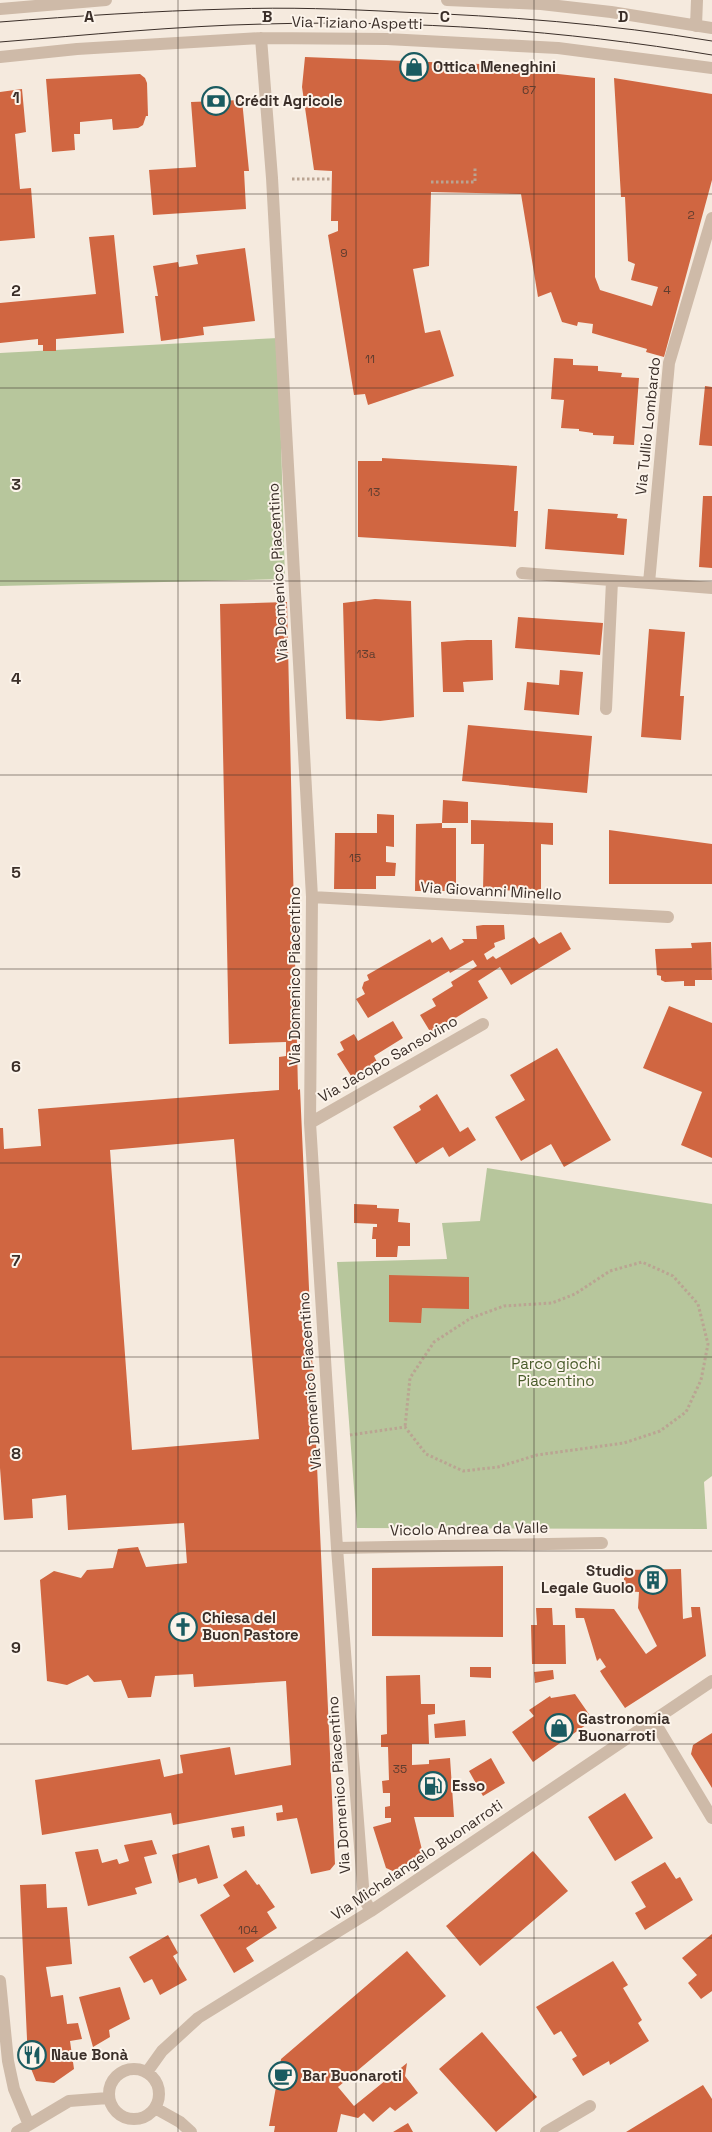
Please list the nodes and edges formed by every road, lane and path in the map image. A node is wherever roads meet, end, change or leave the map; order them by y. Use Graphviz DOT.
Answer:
graph roads {
  1 [pos="106,0"];
  2 [pos="447,0"];
  3 [pos="697,0"];
  4 [pos="0,9"];
  5 [pos="696,26"];
  6 [pos="712,28"];
  7 [pos="261,38"];
  8 [pos="0,56"];
  9 [pos="712,68"];
  10 [pos="475,166"];
  11 [pos="272,178"];
  12 [pos="332,179"];
  13 [pos="431,182"];
  14 [pos="712,218"];
  15 [pos="522,573"];
  16 [pos="612,581"];
  17 [pos="649,583"];
  18 [pos="712,588"];
  19 [pos="606,709"];
  20 [pos="312,897"];
  21 [pos="668,917"];
  22 [pos="483,1024"];
  23 [pos="310,1123"];
  24 [pos="405,1427"];
  25 [pos="350,1435"];
  26 [pos="602,1543"];
  27 [pos="337,1548"];
  28 [pos="712,1680"];
  29 [pos="654,1721"];
  30 [pos="712,1818"];
  31 [pos="371,1911"];
  32 [pos="0,1981"];
  33 [pos="4,2061"];
  34 [pos="147,2072"];
  35 [pos="108,2098"];
  36 [pos="590,2106"];
  37 [pos="155,2108"];
  38 [pos="29,2125"];
  39 [pos="17,2132"];
  40 [pos="191,2132"];
  41 [pos="546,2132"];
  1 -- 4 [label="street"];
  2 -- 5 [label="street"];
  3 -- 5 [label="street"];
  5 -- 6 [label="street"];
  7 -- 8 [label="street, Via Tiziano Aspetti"];
  7 -- 9 [label="street, Via Tiziano Aspetti"];
  7 -- 11 [label="street, Via Domenico Piacentino"];
  10 -- 13 [label="path"];
  11 -- 12 [label="path"];
  11 -- 20 [label="street, Via Domenico Piacentino"];
  14 -- 17 [label="street, Via Tullio Lombardo"];
  15 -- 16 [label="street"];
  16 -- 17 [label="street"];
  16 -- 19 [label="street"];
  17 -- 18 [label="street"];
  20 -- 21 [label="street, Via Giovanni Minello"];
  20 -- 23 [label="street, Via Domenico Piacentino"];
  22 -- 23 [label="street, Via Jacopo Sansovino"];
  23 -- 27 [label="street, Via Domenico Piacentino"];
  24 -- 24 [label="path"];
  24 -- 25 [label="path"];
  26 -- 27 [label="street, Vicolo Andrea da Valle"];
  27 -- 31 [label="street, Via Domenico Piacentino"];
  28 -- 29 [label="street, Via Michelangelo Buonarroti"];
  29 -- 30 [label="street"];
  29 -- 31 [label="street, Via Michelangelo Buonarroti"];
  31 -- 34 [label="street, Via Michelangelo Buonarroti"];
  32 -- 33 [label="street"];
  33 -- 38 [label="street"];
  34 -- 35 [label="street"];
  34 -- 37 [label="street"];
  35 -- 37 [label="street"];
  35 -- 38 [label="street"];
  36 -- 41 [label="street"];
  37 -- 40 [label="street"];
  38 -- 39 [label="street"];
}
